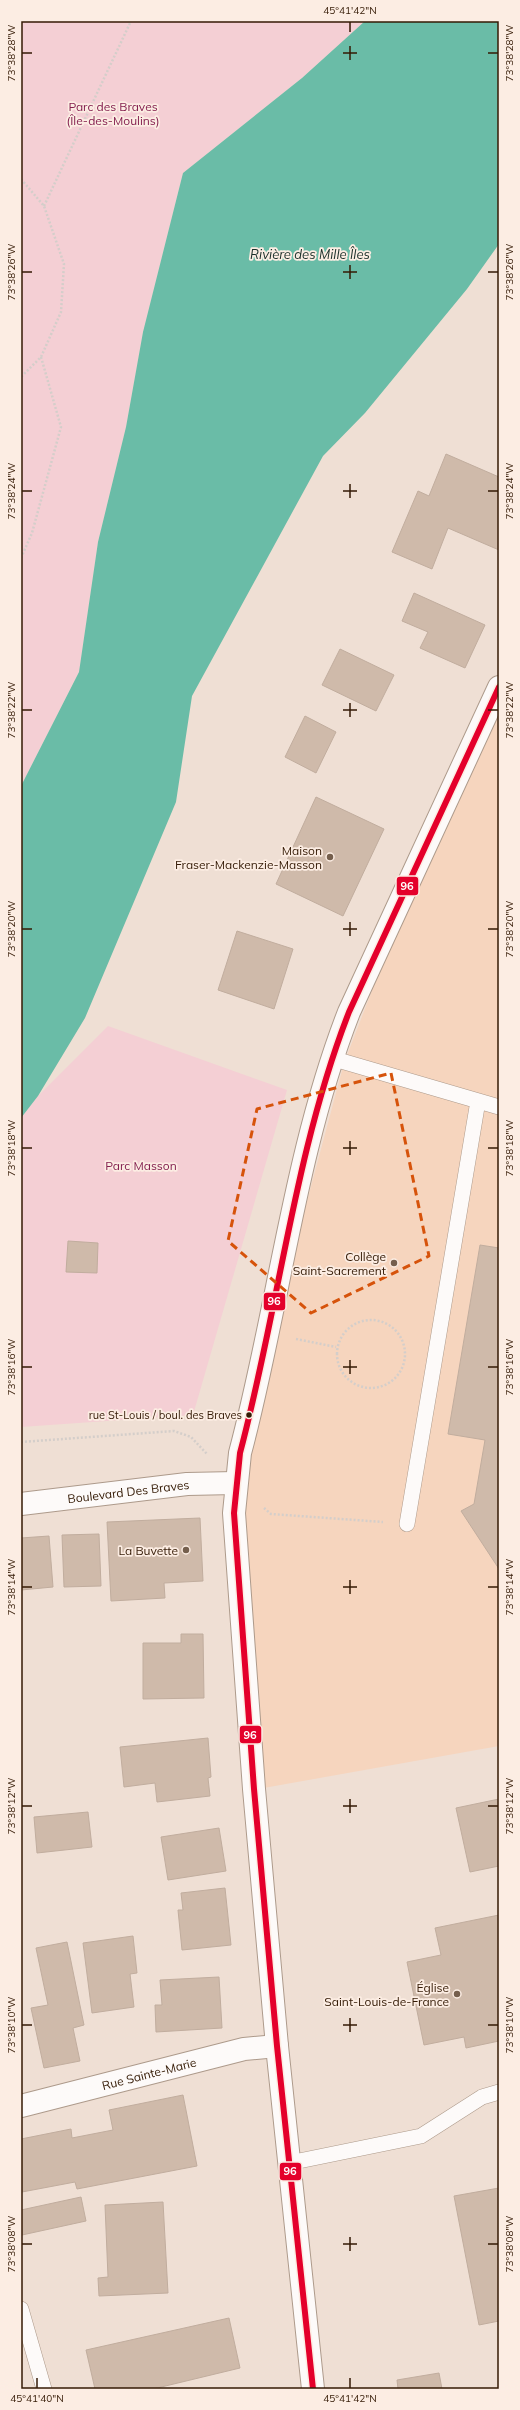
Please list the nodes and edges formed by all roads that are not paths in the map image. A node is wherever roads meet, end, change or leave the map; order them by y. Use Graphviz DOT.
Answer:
graph roads {
  1 [pos="499,687"];
  2 [pos="331,1058"];
  3 [pos="478,1102"];
  4 [pos="499,1107"];
  5 [pos="235,1483"];
  6 [pos="21,1504"];
  7 [pos="407,1524"];
  8 [pos="277,2046"];
  9 [pos="499,2092"];
  10 [pos="21,2106"];
  11 [pos="289,2162"];
  12 [pos="21,2309"];
  13 [pos="44,2389"];
  14 [pos="313,2389"];
  1 -- 2 [label="main road"];
  2 -- 3 [label="lane"];
  2 -- 5 [label="main road"];
  3 -- 4 [label="lane"];
  3 -- 7 [label="lane"];
  5 -- 6 [label="main road, Boulevard Des Braves"];
  5 -- 8 [label="main road"];
  8 -- 10 [label="main road, Rue Sainte-Marie"];
  8 -- 11 [label="main road"];
  9 -- 11 [label="lane"];
  11 -- 14 [label="main road"];
  12 -- 13 [label="lane"];
}
